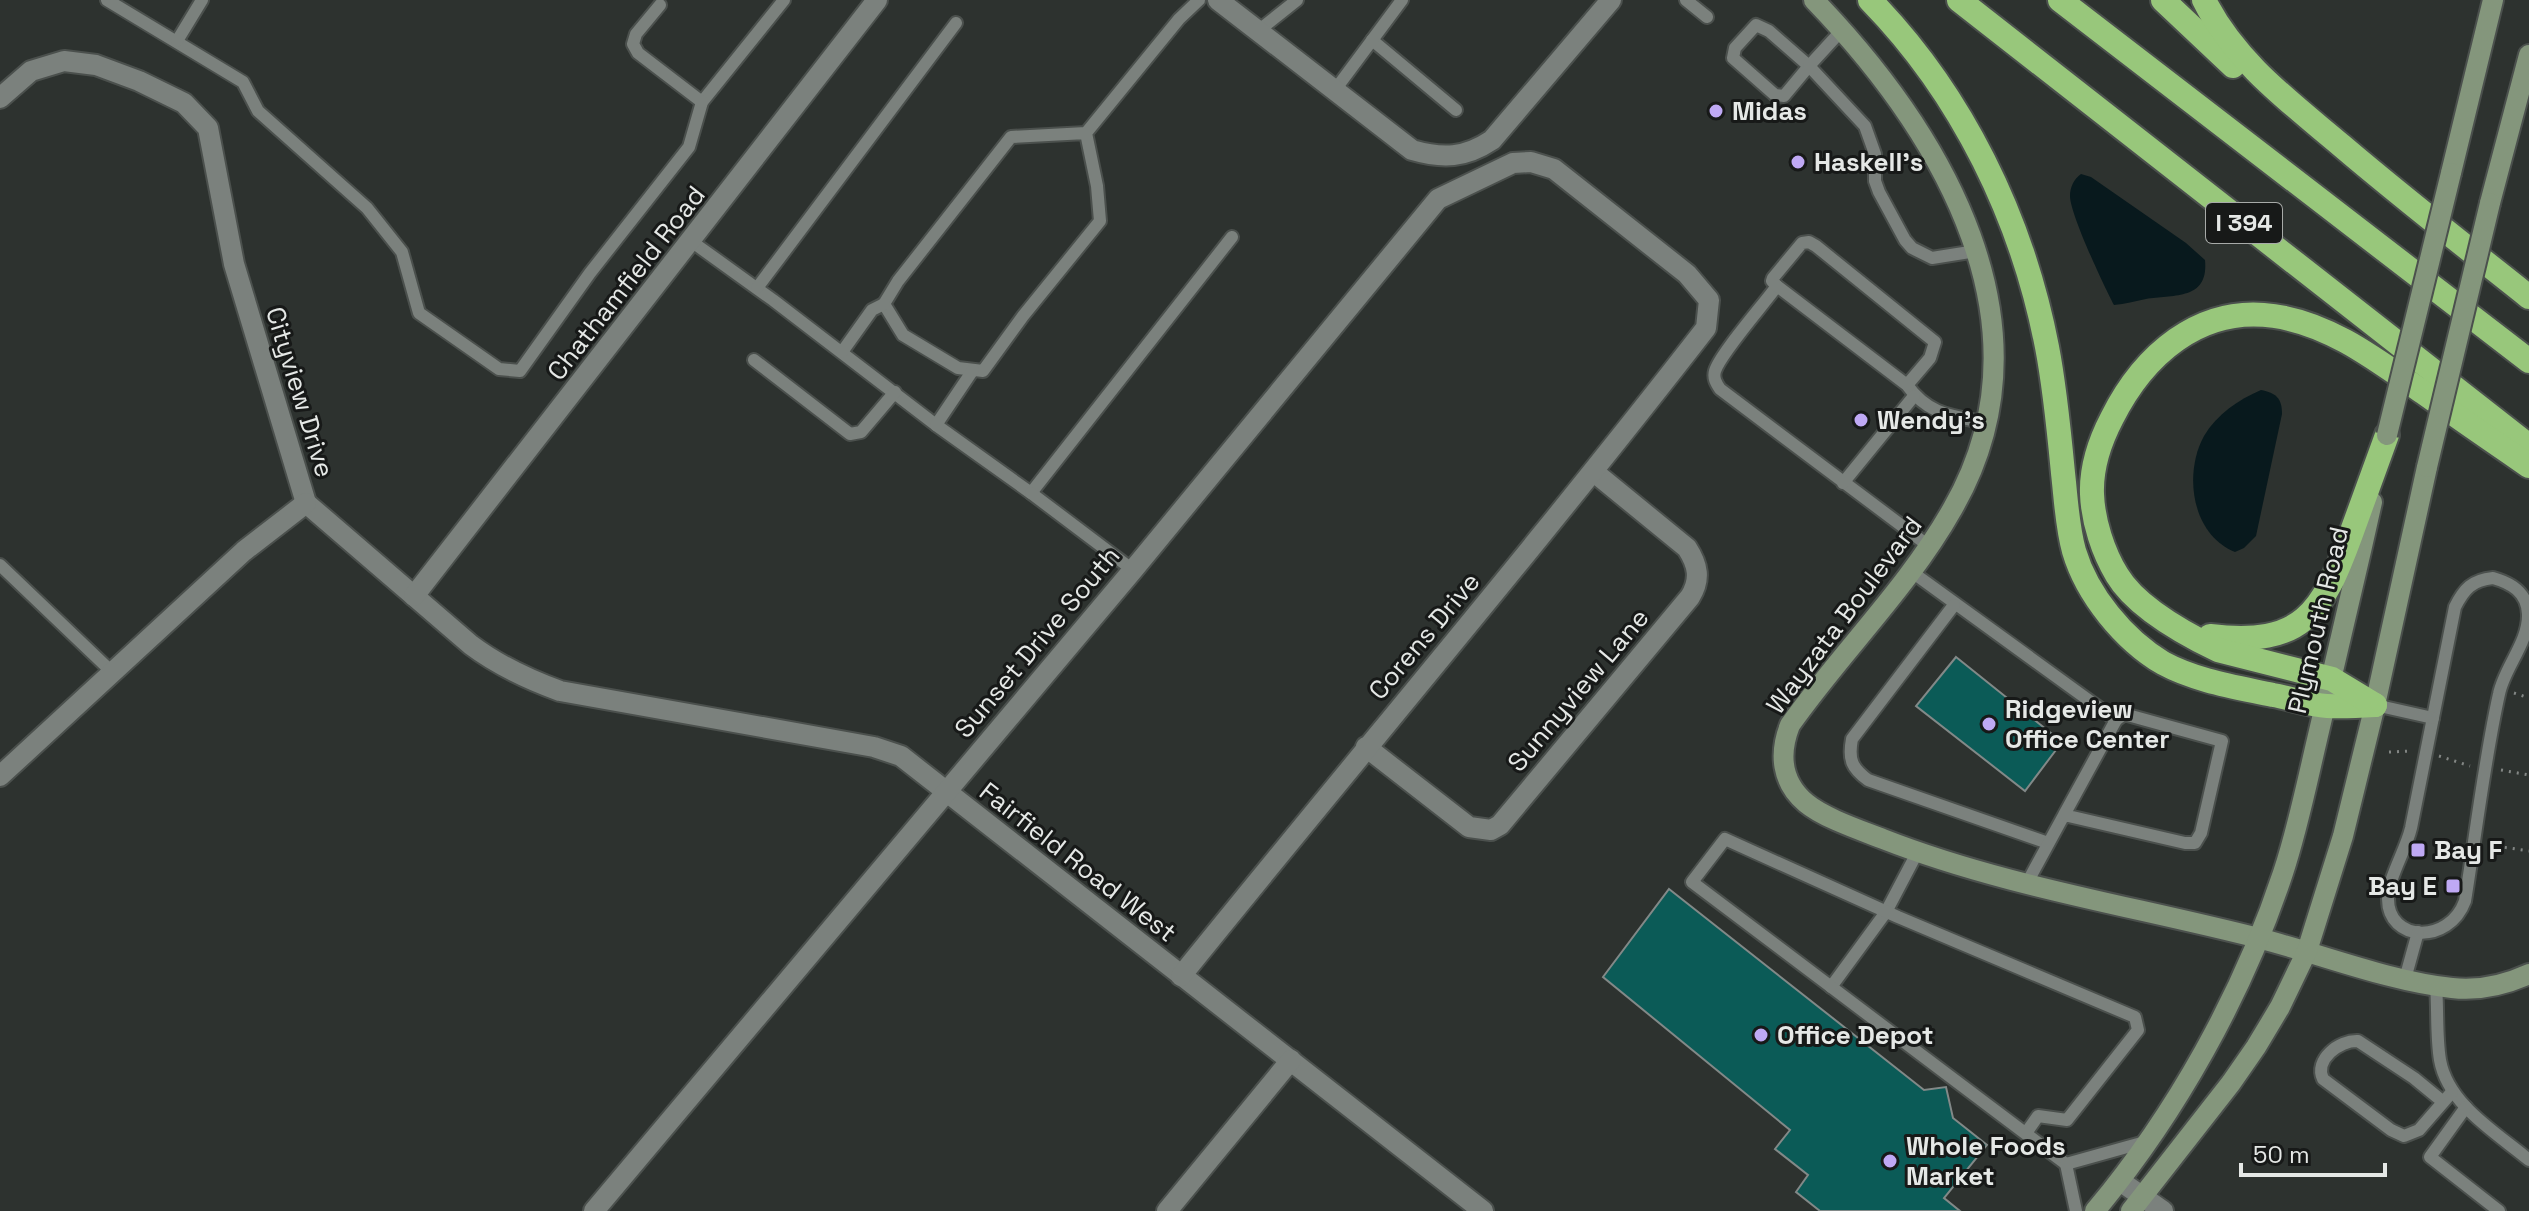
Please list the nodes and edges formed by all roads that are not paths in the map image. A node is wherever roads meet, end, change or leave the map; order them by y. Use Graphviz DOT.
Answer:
graph roads {
  1 [pos="107,0"];
  2 [pos="202,0"];
  3 [pos="784,0"];
  4 [pos="877,0"];
  5 [pos="1199,0"];
  6 [pos="1218,0"];
  7 [pos="1297,0"];
  8 [pos="1402,0"];
  9 [pos="1611,0"];
  10 [pos="1686,0"];
  11 [pos="1814,0"];
  12 [pos="1870,0"];
  13 [pos="1959,0"];
  14 [pos="2060,0"];
  15 [pos="2163,0"];
  16 [pos="2204,0"];
  17 [pos="2493,0"];
  18 [pos="129,5"];
  19 [pos="660,5"];
  20 [pos="1707,17"];
  21 [pos="956,23"];
  22 [pos="1842,30"];
  23 [pos="1258,31"];
  24 [pos="1372,40"];
  25 [pos="177,41"];
  26 [pos="2529,55"];
  27 [pos="1809,66"];
  28 [pos="1335,90"];
  29 [pos="0,98"];
  30 [pos="702,102"];
  31 [pos="1456,110"];
  32 [pos="1086,133"];
  33 [pos="1554,169"];
  34 [pos="2402,197"];
  35 [pos="1232,237"];
  36 [pos="691,241"];
  37 [pos="1976,251"];
  38 [pos="1777,286"];
  39 [pos="757,288"];
  40 [pos="2529,297"];
  41 [pos="884,304"];
  42 [pos="842,352"];
  43 [pos="754,360"];
  44 [pos="2529,361"];
  45 [pos="973,370"];
  46 [pos="1911,391"];
  47 [pos="895,392"];
  48 [pos="1988,423"];
  49 [pos="936,425"];
  50 [pos="2387,435"];
  51 [pos="2529,446"];
  52 [pos="2529,466"];
  53 [pos="1594,472"];
  54 [pos="1843,483"];
  55 [pos="1031,493"];
  56 [pos="306,503"];
  57 [pos="1930,547"];
  58 [pos="0,565"];
  59 [pos="1133,570"];
  60 [pos="1912,572"];
  61 [pos="414,596"];
  62 [pos="1954,605"];
  63 [pos="2184,632"];
  64 [pos="112,672"];
  65 [pos="2332,679"];
  66 [pos="2375,705"];
  67 [pos="2325,706"];
  68 [pos="2433,718"];
  69 [pos="2116,720"];
  70 [pos="1366,747"];
  71 [pos="0,776"];
  72 [pos="945,791"];
  73 [pos="2064,815"];
  74 [pos="2048,843"];
  75 [pos="1917,853"];
  76 [pos="2027,883"];
  77 [pos="1886,912"];
  78 [pos="2418,932"];
  79 [pos="2258,938"];
  80 [pos="2307,951"];
  81 [pos="2529,974"];
  82 [pos="1181,976"];
  83 [pos="2405,979"];
  84 [pos="2436,986"];
  85 [pos="1831,987"];
  86 [pos="1291,1060"];
  87 [pos="2447,1096"];
  88 [pos="2466,1107"];
  89 [pos="2026,1133"];
  90 [pos="2148,1141"];
  91 [pos="2529,1160"];
  92 [pos="2066,1164"];
  93 [pos="2120,1181"];
  94 [pos="2138,1204"];
  95 [pos="594,1211"];
  96 [pos="1167,1211"];
  97 [pos="1483,1211"];
  98 [pos="2076,1211"];
  99 [pos="2095,1211"];
  100 [pos="2163,1211"];
  101 [pos="2499,1211"];
  1 -- 18 [label="lane"];
  2 -- 25 [label="lane"];
  3 -- 30 [label="lane"];
  4 -- 36 [label="street, Chathamfield Road"];
  5 -- 32 [label="lane"];
  6 -- 23 [label="street"];
  7 -- 23 [label="lane"];
  8 -- 24 [label="lane"];
  9 -- 28 [label="street"];
  10 -- 20 [label="lane"];
  11 -- 22 [label="main road, Wayzata Boulevard"];
  12 -- 67 [label="highway"];
  13 -- 51 [label="highway, I 394"];
  14 -- 44 [label="highway, I 394"];
  15 -- 34 [label="highway"];
  16 -- 34 [label="highway"];
  17 -- 50 [label="main road, Plymouth Road, bridge"];
  18 -- 25 [label="lane"];
  19 -- 30 [label="lane"];
  21 -- 39 [label="lane"];
  22 -- 27 [label="lane"];
  22 -- 37 [label="main road, Wayzata Boulevard"];
  23 -- 28 [label="street"];
  24 -- 28 [label="lane"];
  24 -- 31 [label="lane"];
  25 -- 30 [label="lane"];
  26 -- 66 [label="main road, bridge"];
  27 -- 27 [label="lane"];
  27 -- 37 [label="lane"];
  29 -- 56 [label="street, Cityview Drive"];
  32 -- 41 [label="lane"];
  32 -- 45 [label="lane"];
  33 -- 53 [label="street, Corens Drive"];
  33 -- 59 [label="street, Sunset Drive South"];
  34 -- 40 [label="highway"];
  35 -- 55 [label="lane"];
  36 -- 39 [label="lane"];
  36 -- 61 [label="street, Chathamfield Road"];
  37 -- 48 [label="main road, Wayzata Boulevard"];
  38 -- 46 [label="lane"];
  38 -- 46 [label="lane"];
  38 -- 54 [label="lane"];
  39 -- 42 [label="lane"];
  41 -- 42 [label="lane"];
  41 -- 45 [label="lane"];
  42 -- 47 [label="lane"];
  43 -- 47 [label="lane"];
  45 -- 49 [label="lane"];
  46 -- 48 [label="lane"];
  46 -- 54 [label="lane"];
  47 -- 49 [label="lane"];
  48 -- 57 [label="main road, Wayzata Boulevard"];
  49 -- 55 [label="lane"];
  50 -- 63 [label="highway"];
  50 -- 65 [label="main road, Plymouth Road"];
  52 -- 63 [label="highway"];
  53 -- 70 [label="street, Corens Drive"];
  53 -- 70 [label="street, Sunnyview Lane"];
  54 -- 57 [label="lane"];
  55 -- 59 [label="lane"];
  56 -- 61 [label="street, Fairfield Road West"];
  56 -- 64 [label="street, Cityview Drive"];
  57 -- 60 [label="main road, Wayzata Boulevard"];
  58 -- 64 [label="lane"];
  59 -- 72 [label="street, Sunset Drive South"];
  60 -- 62 [label="lane"];
  60 -- 75 [label="main road, Wayzata Boulevard"];
  61 -- 72 [label="street, Fairfield Road West"];
  62 -- 69 [label="lane"];
  62 -- 74 [label="lane"];
  63 -- 65 [label="highway"];
  64 -- 71 [label="street, Cityview Drive"];
  65 -- 66 [label="highway"];
  65 -- 67 [label="main road, Plymouth Road"];
  66 -- 67 [label="highway"];
  66 -- 68 [label="lane"];
  66 -- 80 [label="main road"];
  67 -- 79 [label="main road, Plymouth Road"];
  68 -- 78 [label="lane"];
  68 -- 78 [label="lane"];
  69 -- 73 [label="lane"];
  69 -- 73 [label="lane"];
  70 -- 82 [label="street, Corens Drive"];
  72 -- 82 [label="street, Fairfield Road West"];
  72 -- 95 [label="street, Sunset Drive South"];
  73 -- 74 [label="lane"];
  74 -- 76 [label="lane"];
  75 -- 76 [label="main road, Wayzata Boulevard"];
  75 -- 77 [label="lane"];
  76 -- 79 [label="main road, Wayzata Boulevard"];
  77 -- 85 [label="lane"];
  77 -- 85 [label="lane"];
  77 -- 89 [label="lane"];
  78 -- 83 [label="lane"];
  79 -- 80 [label="main road, Wayzata Boulevard"];
  79 -- 90 [label="main road, Plymouth Road"];
  80 -- 83 [label="main road, Wayzata Boulevard"];
  80 -- 94 [label="main road"];
  81 -- 84 [label="main road, Wayzata Boulevard"];
  82 -- 86 [label="street, Fairfield Road West"];
  83 -- 84 [label="main road, Wayzata Boulevard"];
  84 -- 87 [label="lane"];
  85 -- 89 [label="lane"];
  86 -- 96 [label="street"];
  86 -- 97 [label="street, Fairfield Road West"];
  87 -- 87 [label="lane"];
  87 -- 88 [label="lane"];
  88 -- 91 [label="lane"];
  88 -- 101 [label="lane"];
  89 -- 92 [label="lane"];
  90 -- 92 [label="lane"];
  90 -- 93 [label="main road, Plymouth Road"];
  92 -- 98 [label="lane"];
  93 -- 94 [label="street"];
  93 -- 99 [label="main road, Plymouth Road"];
  94 -- 100 [label="street"];
}
